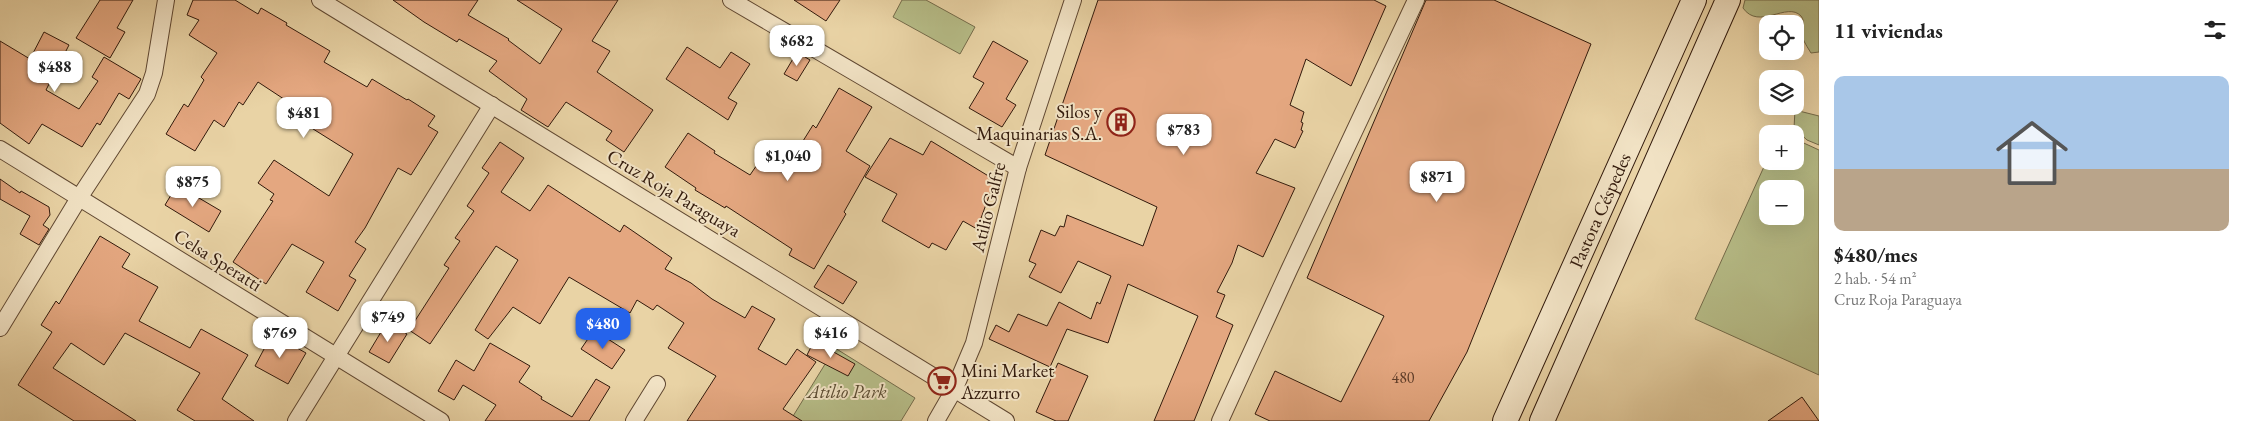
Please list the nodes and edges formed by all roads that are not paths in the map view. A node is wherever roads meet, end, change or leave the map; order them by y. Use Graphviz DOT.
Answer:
graph roads {
  1 [pos="166,0"];
  2 [pos="320,0"];
  3 [pos="731,0"];
  4 [pos="1073,0"];
  5 [pos="1416,0"];
  6 [pos="1694,0"];
  7 [pos="1728,0"];
  8 [pos="492,105"];
  9 [pos="0,149"];
  10 [pos="1018,168"];
  11 [pos="79,198"];
  12 [pos="0,328"];
  13 [pos="336,356"];
  14 [pos="657,384"];
  15 [pos="955,388"];
  16 [pos="296,421"];
  17 [pos="441,421"];
  18 [pos="634,421"];
  19 [pos="936,421"];
  20 [pos="1006,421"];
  21 [pos="1220,421"];
  22 [pos="1505,421"];
  23 [pos="1542,421"];
  1 -- 11 [label="street"];
  2 -- 8 [label="street, Cruz Roja Paraguaya"];
  3 -- 10 [label="street"];
  4 -- 10 [label="street, Atilio Galfre"];
  5 -- 21 [label="street"];
  6 -- 22 [label="main road, Pastora Céspedes"];
  7 -- 23 [label="main road, Pastora Céspedes"];
  8 -- 13 [label="street"];
  8 -- 15 [label="street, Cruz Roja Paraguaya"];
  9 -- 11 [label="street, Celsa Speratti"];
  10 -- 15 [label="street, Atilio Galfre"];
  11 -- 12 [label="street"];
  11 -- 13 [label="street, Celsa Speratti"];
  13 -- 16 [label="street"];
  13 -- 17 [label="street, Celsa Speratti"];
  14 -- 18 [label="street"];
  15 -- 19 [label="street, Atilio Galfre"];
  15 -- 20 [label="street, Cruz Roja Paraguaya"];
}
